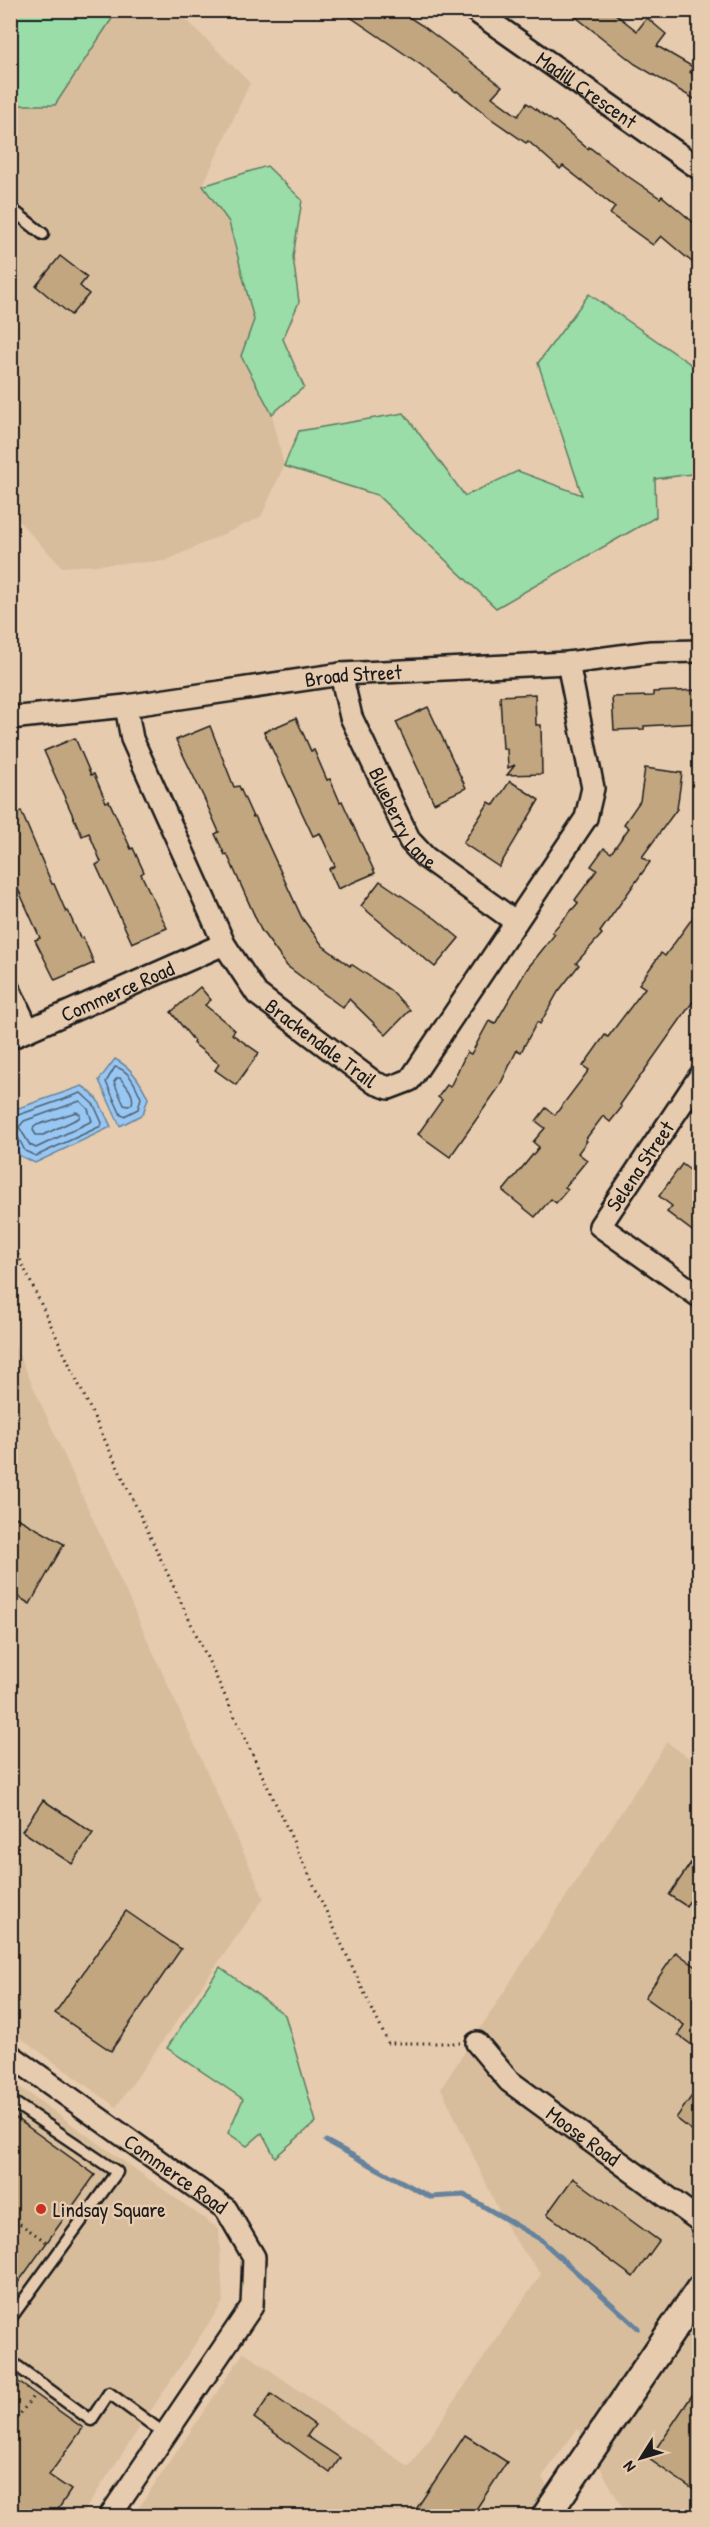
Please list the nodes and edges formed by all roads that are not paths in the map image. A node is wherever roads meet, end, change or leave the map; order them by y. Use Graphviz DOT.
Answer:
graph roads {
  1 [pos="474,10"];
  2 [pos="699,169"];
  3 [pos="10,208"];
  4 [pos="43,234"];
  5 [pos="699,651"];
  6 [pos="568,663"];
  7 [pos="341,674"];
  8 [pos="126,706"];
  9 [pos="10,718"];
  10 [pos="516,922"];
  11 [pos="224,944"];
  12 [pos="10,991"];
  13 [pos="19,1034"];
  14 [pos="699,1076"];
  15 [pos="699,1297"];
  16 [pos="477,2043"];
  17 [pos="10,2055"];
  18 [pos="10,2100"];
  19 [pos="699,2221"];
  20 [pos="699,2289"];
  21 [pos="10,2319"];
  22 [pos="10,2361"];
  23 [pos="165,2434"];
  24 [pos="110,2517"];
  25 [pos="546,2517"];
  1 -- 2 [label="street, Madill Crescent"];
  3 -- 4 [label="lane"];
  5 -- 6 [label="street, Broad Street"];
  6 -- 7 [label="street, Broad Street"];
  6 -- 10 [label="street, Brackendale Trail"];
  7 -- 8 [label="street, Broad Street"];
  7 -- 10 [label="street, Blueberry Lane"];
  8 -- 9 [label="street, Broad Street"];
  8 -- 11 [label="street, Brackendale Trail"];
  10 -- 11 [label="street, Brackendale Trail"];
  11 -- 13 [label="street, Commerce Road"];
  12 -- 13 [label="street"];
  14 -- 15 [label="street, Selena Street"];
  16 -- 19 [label="street, Moose Road"];
  17 -- 23 [label="street, Commerce Road"];
  18 -- 21 [label="lane"];
  20 -- 25 [label="street"];
  22 -- 23 [label="lane"];
  23 -- 24 [label="street, Commerce Road"];
}
